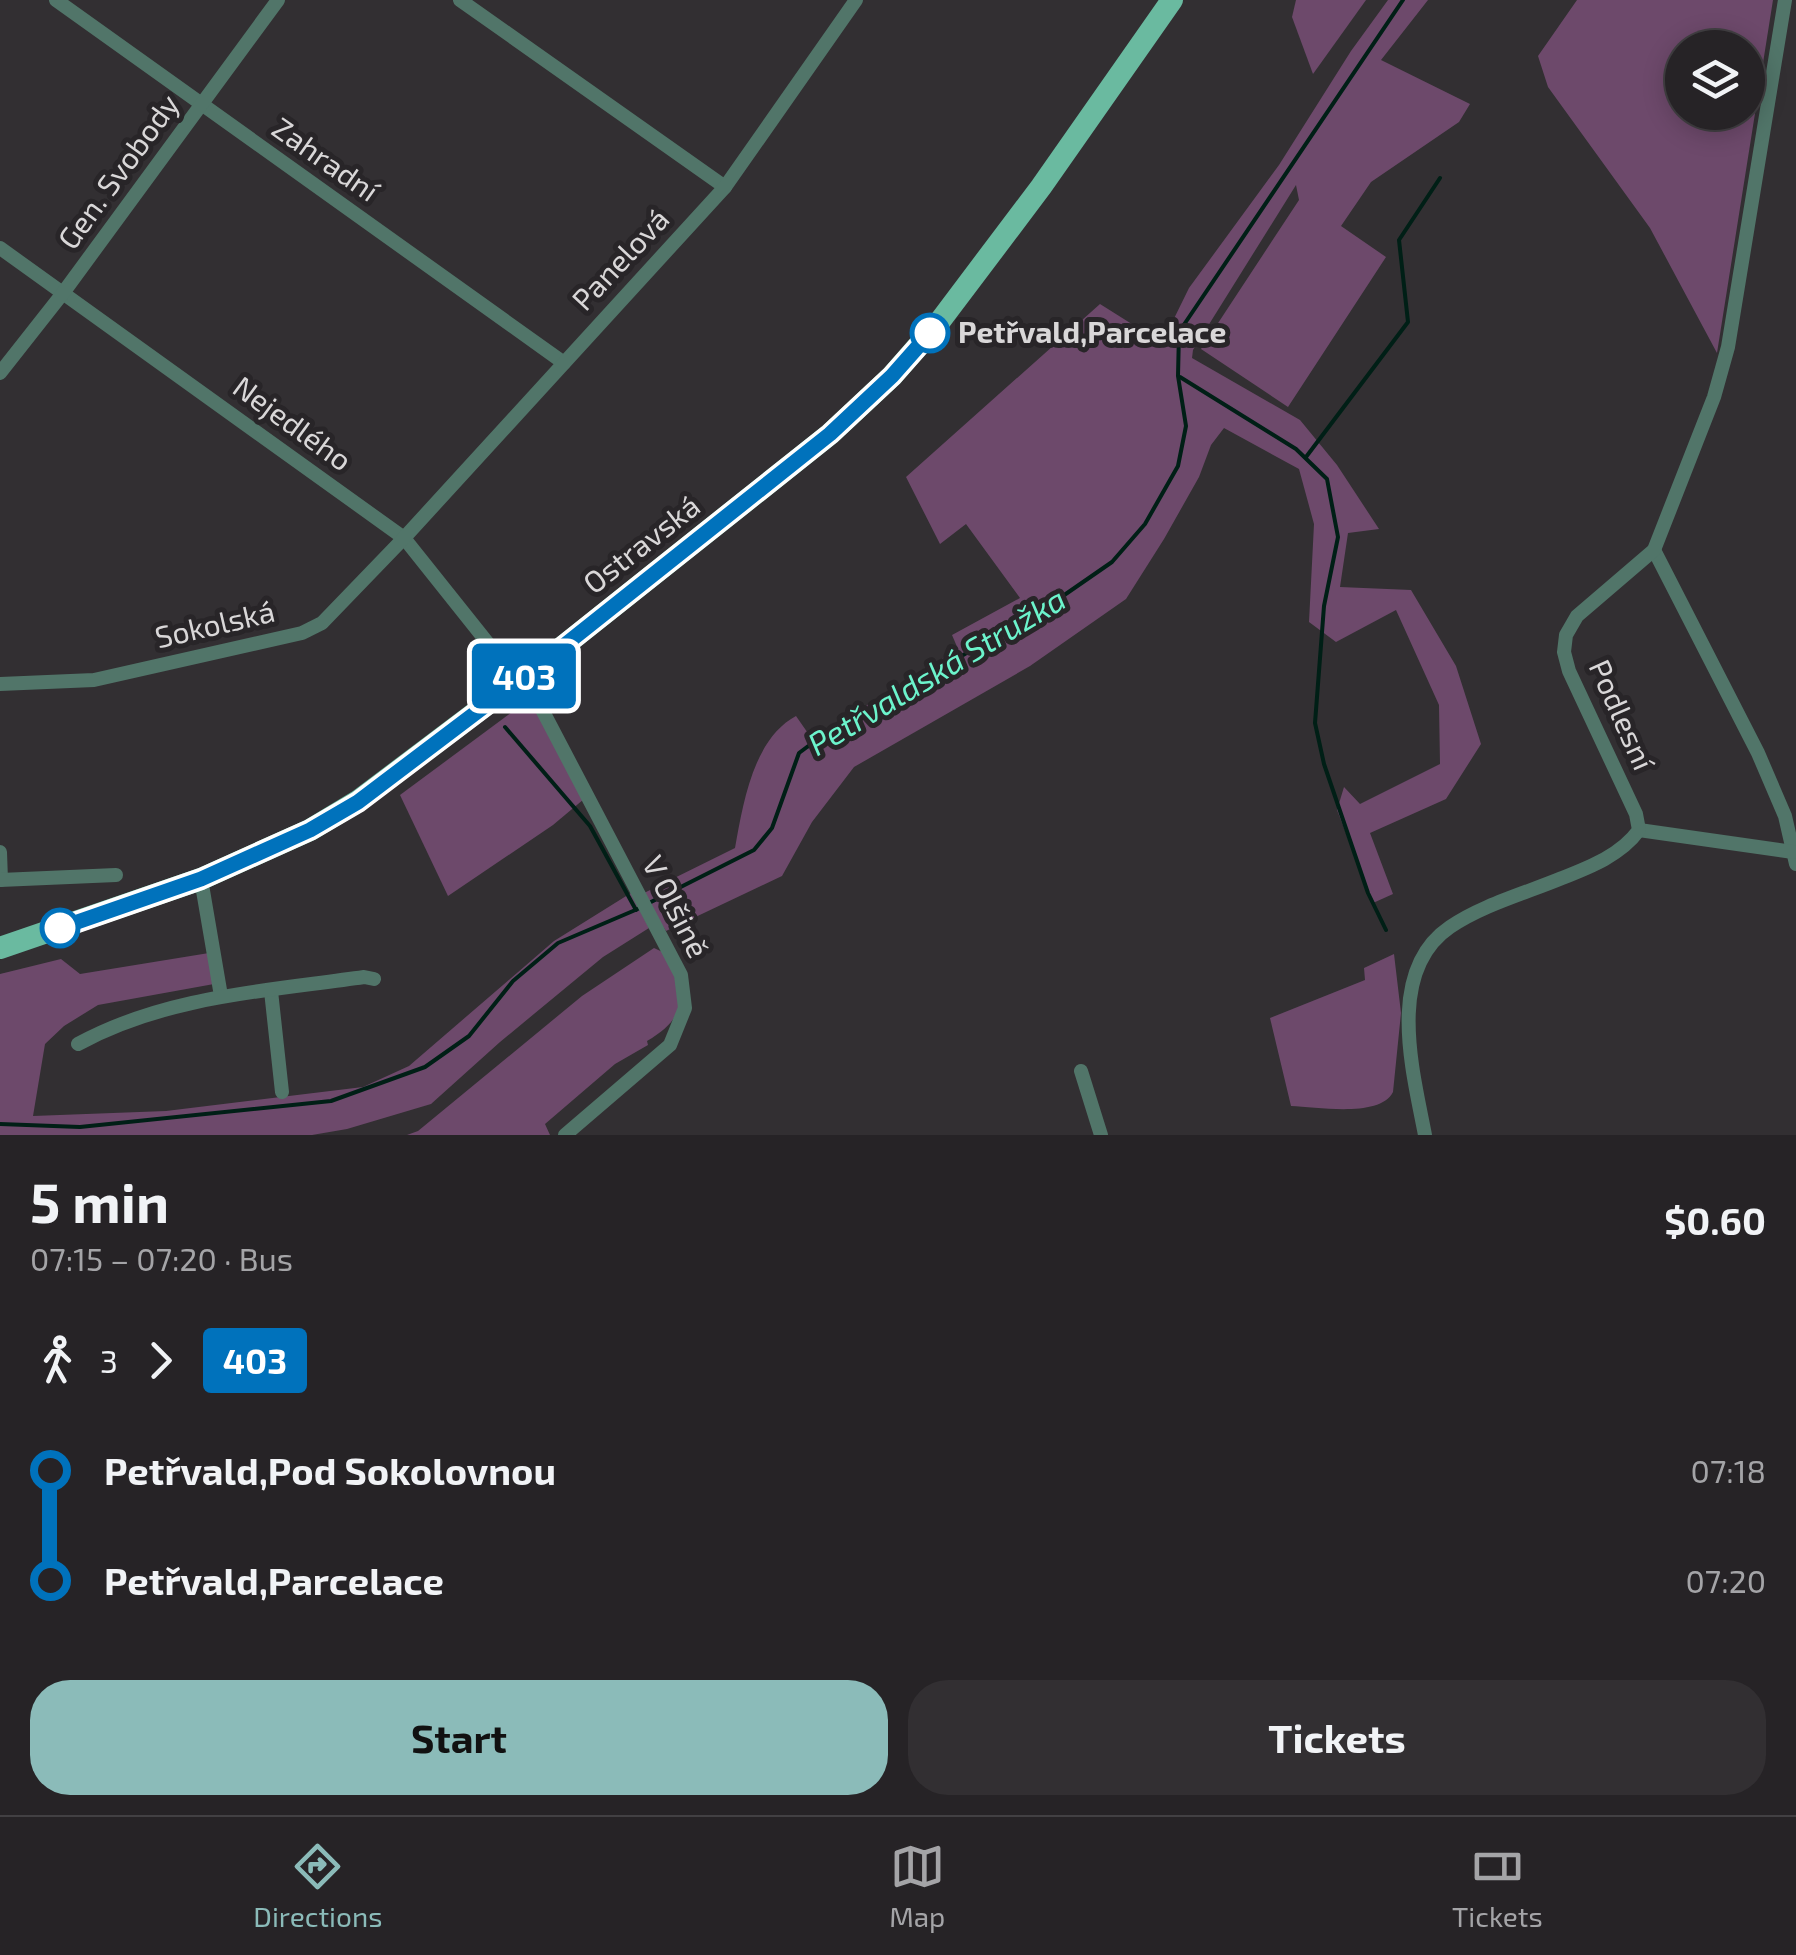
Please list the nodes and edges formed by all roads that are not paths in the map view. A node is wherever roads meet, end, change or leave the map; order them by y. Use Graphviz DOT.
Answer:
graph roads {
  1 [pos="56,0"];
  2 [pos="278,0"];
  3 [pos="460,0"];
  4 [pos="856,0"];
  5 [pos="1172,0"];
  6 [pos="1786,0"];
  7 [pos="202,106"];
  8 [pos="725,187"];
  9 [pos="0,248"];
  10 [pos="64,294"];
  11 [pos="564,363"];
  12 [pos="0,372"];
  13 [pos="404,538"];
  14 [pos="1654,550"];
  15 [pos="520,678"];
  16 [pos="0,684"];
  17 [pos="1639,830"];
  18 [pos="0,852"];
  19 [pos="1794,858"];
  20 [pos="116,875"];
  21 [pos="201,879"];
  22 [pos="1,880"];
  23 [pos="0,948"];
  24 [pos="374,978"];
  25 [pos="271,991"];
  26 [pos="222,996"];
  27 [pos="78,1044"];
  28 [pos="1081,1071"];
  29 [pos="282,1092"];
  30 [pos="565,1135"];
  31 [pos="1101,1135"];
  32 [pos="1425,1135"];
  1 -- 7 [label="street, Zahradní"];
  2 -- 7 [label="street, Gen. Svobody"];
  3 -- 8 [label="street"];
  4 -- 8 [label="street, Panelová"];
  5 -- 15 [label="main road, Ostravská"];
  6 -- 14 [label="street, Podlesní"];
  7 -- 10 [label="street, Gen. Svobody"];
  7 -- 11 [label="street, Zahradní"];
  8 -- 11 [label="street, Panelová"];
  9 -- 10 [label="street, Nejedlého"];
  10 -- 12 [label="street, Gen. Svobody"];
  10 -- 13 [label="street, Nejedlého"];
  11 -- 13 [label="street, Panelová"];
  13 -- 15 [label="street, Nejedlého"];
  13 -- 16 [label="street, Sokolská"];
  14 -- 17 [label="street, Podlesní"];
  14 -- 19 [label="street"];
  15 -- 21 [label="main road, Ostravská"];
  15 -- 30 [label="street, V Olšině"];
  17 -- 19 [label="street"];
  17 -- 32 [label="street"];
  18 -- 22 [label="street"];
  20 -- 22 [label="street"];
  21 -- 23 [label="main road, Ostravská"];
  21 -- 26 [label="street"];
  24 -- 25 [label="street"];
  25 -- 26 [label="street"];
  25 -- 29 [label="street"];
  26 -- 27 [label="street"];
  28 -- 31 [label="street"];
}
